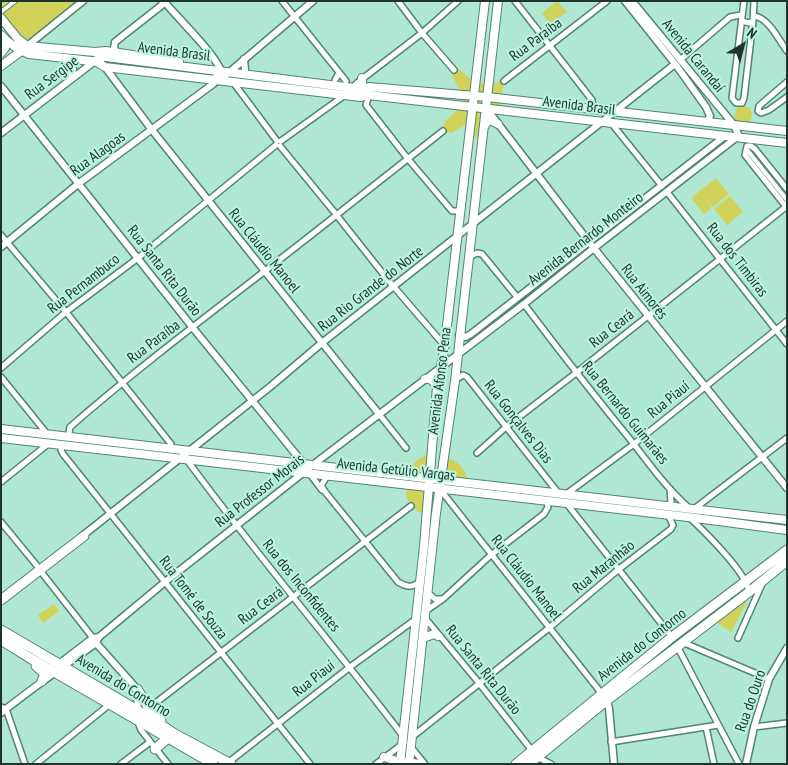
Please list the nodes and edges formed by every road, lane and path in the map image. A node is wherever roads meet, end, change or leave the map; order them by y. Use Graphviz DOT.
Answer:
graph roads {
  1 [pos="15,1"];
  2 [pos="83,1"];
  3 [pos="282,1"];
  4 [pos="313,1"];
  5 [pos="398,1"];
  6 [pos="458,1"];
  7 [pos="485,1"];
  8 [pos="498,1"];
  9 [pos="515,1"];
  10 [pos="607,1"];
  11 [pos="624,1"];
  12 [pos="632,1"];
  13 [pos="744,1"];
  14 [pos="754,1"];
  15 [pos="166,3"];
  16 [pos="1,12"];
  17 [pos="294,17"];
  18 [pos="1,18"];
  19 [pos="742,18"];
  20 [pos="753,18"];
  21 [pos="422,33"];
  22 [pos="3,37"];
  23 [pos="550,45"];
  24 [pos="24,49"];
  25 [pos="787,51"];
  26 [pos="95,52"];
  27 [pos="116,52"];
  28 [pos="1,53"];
  29 [pos="106,57"];
  30 [pos="65,58"];
  31 [pos="244,59"];
  32 [pos="95,61"];
  33 [pos="737,62"];
  34 [pos="680,63"];
  35 [pos="748,64"];
  36 [pos="1,66"];
  37 [pos="105,67"];
  38 [pos="245,70"];
  39 [pos="454,70"];
  40 [pos="221,75"];
  41 [pos="337,77"];
  42 [pos="71,79"];
  43 [pos="504,81"];
  44 [pos="232,82"];
  45 [pos="787,82"];
  46 [pos="1,86"];
  47 [pos="359,88"];
  48 [pos="474,96"];
  49 [pos="487,97"];
  50 [pos="787,97"];
  51 [pos="473,107"];
  52 [pos="486,108"];
  53 [pos="593,109"];
  54 [pos="612,112"];
  55 [pos="24,114"];
  56 [pos="707,122"];
  57 [pos="498,124"];
  58 [pos="595,124"];
  59 [pos="734,125"];
  60 [pos="484,127"];
  61 [pos="617,127"];
  62 [pos="152,130"];
  63 [pos="443,131"];
  64 [pos="787,131"];
  65 [pos="1,132"];
  66 [pos="726,136"];
  67 [pos="737,137"];
  68 [pos="762,140"];
  69 [pos="278,143"];
  70 [pos="787,143"];
  71 [pos="751,150"];
  72 [pos="408,159"];
  73 [pos="536,174"];
  74 [pos="78,184"];
  75 [pos="662,186"];
  76 [pos="787,189"];
  77 [pos="667,192"];
  78 [pos="207,200"];
  79 [pos="787,200"];
  80 [pos="786,207"];
  81 [pos="456,211"];
  82 [pos="473,213"];
  83 [pos="336,215"];
  84 [pos="481,216"];
  85 [pos="472,225"];
  86 [pos="1,235"];
  87 [pos="457,236"];
  88 [pos="7,242"];
  89 [pos="589,242"];
  90 [pos="1,247"];
  91 [pos="594,248"];
  92 [pos="138,258"];
  93 [pos="468,258"];
  94 [pos="720,260"];
  95 [pos="265,272"];
  96 [pos="395,286"];
  97 [pos="517,297"];
  98 [pos="524,304"];
  99 [pos="66,312"];
  100 [pos="648,317"];
  101 [pos="787,321"];
  102 [pos="193,328"];
  103 [pos="776,330"];
  104 [pos="472,334"];
  105 [pos="459,335"];
  106 [pos="477,340"];
  107 [pos="323,342"];
  108 [pos="787,344"];
  109 [pos="445,346"];
  110 [pos="458,354"];
  111 [pos="1,368"];
  112 [pos="440,368"];
  113 [pos="576,373"];
  114 [pos="1,377"];
  115 [pos="424,378"];
  116 [pos="122,381"];
  117 [pos="455,381"];
  118 [pos="437,387"];
  119 [pos="705,388"];
  120 [pos="252,401"];
  121 [pos="380,414"];
  122 [pos="39,423"];
  123 [pos="506,427"];
  124 [pos="1,430"];
  125 [pos="34,433"];
  126 [pos="48,435"];
  127 [pos="71,437"];
  128 [pos="1,438"];
  129 [pos="787,438"];
  130 [pos="48,444"];
  131 [pos="634,444"];
  132 [pos="63,446"];
  133 [pos="169,448"];
  134 [pos="406,448"];
  135 [pos="190,451"];
  136 [pos="477,453"];
  137 [pos="763,457"];
  138 [pos="183,460"];
  139 [pos="170,462"];
  140 [pos="302,463"];
  141 [pos="314,465"];
  142 [pos="306,474"];
  143 [pos="327,476"];
  144 [pos="430,479"];
  145 [pos="441,480"];
  146 [pos="1,482"];
  147 [pos="429,488"];
  148 [pos="787,488"];
  149 [pos="439,489"];
  150 [pos="670,489"];
  151 [pos="326,493"];
  152 [pos="562,495"];
  153 [pos="713,495"];
  154 [pos="547,502"];
  155 [pos="568,504"];
  156 [pos="411,506"];
  157 [pos="584,506"];
  158 [pos="667,511"];
  159 [pos="705,511"];
  160 [pos="691,512"];
  161 [pos="111,514"];
  162 [pos="580,518"];
  163 [pos="712,520"];
  164 [pos="787,520"];
  165 [pos="1,522"];
  166 [pos="235,526"];
  167 [pos="787,530"];
  168 [pos="708,535"];
  169 [pos="84,536"];
  170 [pos="364,541"];
  171 [pos="787,550"];
  172 [pos="491,555"];
  173 [pos="787,561"];
  174 [pos="38,567"];
  175 [pos="619,569"];
  176 [pos="42,573"];
  177 [pos="746,581"];
  178 [pos="165,582"];
  179 [pos="420,582"];
  180 [pos="762,582"];
  181 [pos="749,592"];
  182 [pos="428,593"];
  183 [pos="1,595"];
  184 [pos="293,597"];
  185 [pos="443,598"];
  186 [pos="1,600"];
  187 [pos="418,602"];
  188 [pos="1,605"];
  189 [pos="426,610"];
  190 [pos="416,618"];
  191 [pos="426,620"];
  192 [pos="549,628"];
  193 [pos="1,630"];
  194 [pos="438,636"];
  195 [pos="672,637"];
  196 [pos="423,638"];
  197 [pos="738,638"];
  198 [pos="96,639"];
  199 [pos="1,640"];
  200 [pos="679,644"];
  201 [pos="787,648"];
  202 [pos="220,653"];
  203 [pos="30,658"];
  204 [pos="350,667"];
  205 [pos="59,668"];
  206 [pos="769,679"];
  207 [pos="42,681"];
  208 [pos="479,683"];
  209 [pos="137,689"];
  210 [pos="604,697"];
  211 [pos="110,704"];
  212 [pos="152,706"];
  213 [pos="3,709"];
  214 [pos="138,715"];
  215 [pos="787,722"];
  216 [pos="278,724"];
  217 [pos="718,726"];
  218 [pos="754,726"];
  219 [pos="706,727"];
  220 [pos="172,736"];
  221 [pos="403,736"];
  222 [pos="411,737"];
  223 [pos="611,742"];
  224 [pos="402,745"];
  225 [pos="153,746"];
  226 [pos="410,747"];
  227 [pos="535,754"];
  228 [pos="384,757"];
  229 [pos="400,762"];
  230 [pos="409,762"];
  231 [pos="230,763"];
  232 [pos="424,763"];
  233 [pos="25,764"];
  234 [pos="36,764"];
  235 [pos="121,764"];
  236 [pos="168,764"];
  237 [pos="213,764"];
  238 [pos="310,764"];
  239 [pos="376,764"];
  240 [pos="516,764"];
  241 [pos="529,764"];
  242 [pos="551,764"];
  243 [pos="614,764"];
  244 [pos="714,764"];
  245 [pos="739,764"];
  246 [pos="746,764"];
  1 -- 16 [label="street"];
  2 -- 24 [label="street"];
  3 -- 17 [label="street"];
  4 -- 17 [label="street, Rua Alagoas"];
  5 -- 21 [label="street"];
  6 -- 21 [label="street, Rua Pernambuco"];
  7 -- 48 [label="main road, Avenida Afonso Pena"];
  8 -- 49 [label="main road, Avenida Afonso Pena"];
  9 -- 23 [label="street"];
  10 -- 23 [label="street, Rua Paraíba"];
  11 -- 34 [label="street, Avenida Carandaí"];
  12 -- 34 [label="street, Avenida Carandaí"];
  13 -- 19 [label="street"];
  14 -- 20 [label="street"];
  15 -- 27 [label="street"];
  15 -- 40 [label="street"];
  17 -- 31 [label="street, Rua Alagoas"];
  17 -- 41 [label="street"];
  18 -- 24 [label="main road"];
  19 -- 20 [label="street"];
  19 -- 33 [label="street"];
  19 -- 34 [label="street, Rua Rio Grande do Norte"];
  20 -- 25 [label="street"];
  20 -- 35 [label="street"];
  21 -- 39 [label="street"];
  21 -- 47 [label="street, Rua Pernambuco"];
  22 -- 24 [label="main road"];
  22 -- 28 [label="main road"];
  23 -- 43 [label="street, Rua Paraíba"];
  23 -- 53 [label="street"];
  24 -- 26 [label="main road, Avenida Brasil"];
  24 -- 30 [label="main road, Avenida Brasil"];
  24 -- 36 [label="main road"];
  26 -- 27 [label="main road, Avenida Brasil"];
  26 -- 29 [label="main road, Avenida Brasil"];
  27 -- 40 [label="main road, Avenida Brasil"];
  29 -- 32 [label="main road"];
  29 -- 40 [label="main road, Avenida Brasil"];
  30 -- 32 [label="main road, Avenida Brasil"];
  30 -- 42 [label="street"];
  31 -- 38 [label="street"];
  31 -- 40 [label="street, Rua Alagoas"];
  32 -- 37 [label="main road, Avenida Brasil"];
  32 -- 40 [label="main road, Avenida Brasil"];
  32 -- 42 [label="street, Rua Sergipe"];
  33 -- 35 [label="street"];
  33 -- 35 [label="street"];
  34 -- 54 [label="street, Rua Rio Grande do Norte"];
  34 -- 56 [label="street, Avenida Carandaí"];
  34 -- 59 [label="street, Avenida Carandaí"];
  37 -- 40 [label="main road, Avenida Brasil"];
  37 -- 62 [label="street, Rua Cláudio Manoel"];
  38 -- 40 [label="main road, Avenida Brasil"];
  38 -- 41 [label="main road, Avenida Brasil"];
  40 -- 44 [label="main road, Avenida Brasil"];
  40 -- 47 [label="main road, Avenida Brasil"];
  40 -- 62 [label="street, Rua Alagoas"];
  41 -- 47 [label="main road, Avenida Brasil"];
  42 -- 55 [label="street, Rua Sergipe"];
  44 -- 47 [label="main road, Avenida Brasil"];
  44 -- 69 [label="street"];
  45 -- 50 [label="street"];
  46 -- 55 [label="street, Rua Santa Rita Durão"];
  47 -- 48 [label="main road, Avenida Brasil"];
  47 -- 51 [label="main road, Avenida Brasil"];
  47 -- 69 [label="street, Rua Pernambuco"];
  47 -- 72 [label="street"];
  48 -- 49 [label="main road, Avenida Brasil"];
  48 -- 51 [label="main road, Avenida Afonso Pena"];
  49 -- 52 [label="main road, Avenida Afonso Pena"];
  49 -- 53 [label="main road, Avenida Brasil"];
  51 -- 52 [label="main road, Avenida Brasil"];
  51 -- 81 [label="main road, Avenida Afonso Pena"];
  52 -- 57 [label="street, Rua Aimorés"];
  52 -- 58 [label="main road, Avenida Brasil"];
  52 -- 60 [label="main road, Avenida Afonso Pena"];
  53 -- 54 [label="main road, Avenida Brasil"];
  54 -- 56 [label="main road, Avenida Brasil"];
  54 -- 58 [label="street, Rua Rio Grande do Norte"];
  54 -- 61 [label="main road"];
  55 -- 65 [label="street, Rua Sergipe"];
  55 -- 74 [label="street, Rua Santa Rita Durão"];
  56 -- 59 [label="main road, Avenida Brasil"];
  57 -- 60 [label="main road"];
  57 -- 73 [label="street, Rua Aimorés"];
  58 -- 61 [label="main road, Avenida Brasil"];
  58 -- 73 [label="street, Rua Rio Grande do Norte"];
  59 -- 64 [label="main road, Avenida Brasil"];
  59 -- 67 [label="street"];
  60 -- 82 [label="main road, Avenida Afonso Pena"];
  61 -- 66 [label="main road, Avenida Brasil"];
  61 -- 75 [label="street"];
  62 -- 74 [label="street, Rua Alagoas"];
  62 -- 78 [label="street, Rua Cláudio Manoel"];
  63 -- 72 [label="street, Rua Paraíba"];
  66 -- 67 [label="main road, Avenida Brasil"];
  66 -- 75 [label="street, Avenida Bernardo Monteiro"];
  67 -- 68 [label="main road, Avenida Brasil"];
  67 -- 77 [label="street, Avenida Bernardo Monteiro"];
  68 -- 70 [label="main road, Avenida Brasil"];
  68 -- 71 [label="main road"];
  69 -- 78 [label="street, Rua Pernambuco"];
  69 -- 83 [label="street"];
  71 -- 76 [label="street"];
  71 -- 79 [label="street"];
  71 -- 80 [label="street"];
  72 -- 81 [label="street"];
  72 -- 83 [label="street, Rua Paraíba"];
  73 -- 84 [label="street, Rua Rio Grande do Norte"];
  73 -- 89 [label="street, Rua Aimorés"];
  74 -- 88 [label="street, Rua Alagoas"];
  74 -- 92 [label="street, Rua Santa Rita Durão"];
  75 -- 89 [label="street, Avenida Bernardo Monteiro"];
  77 -- 91 [label="street, Avenida Bernardo Monteiro"];
  77 -- 94 [label="street, Rua dos Timbiras"];
  78 -- 92 [label="street, Rua Pernambuco"];
  78 -- 95 [label="street, Rua Cláudio Manoel"];
  80 -- 94 [label="street, Rua Ceará"];
  81 -- 87 [label="main road, Avenida Afonso Pena"];
  82 -- 84 [label="main road"];
  82 -- 85 [label="main road, Avenida Afonso Pena"];
  83 -- 95 [label="street, Rua Paraíba"];
  83 -- 96 [label="street"];
  84 -- 85 [label="street, Rua Rio Grande do Norte"];
  85 -- 87 [label="street, Rua Rio Grande do Norte"];
  85 -- 93 [label="main road, Avenida Afonso Pena"];
  86 -- 88 [label="street"];
  87 -- 96 [label="street, Rua Rio Grande do Norte"];
  87 -- 109 [label="main road, Avenida Afonso Pena"];
  88 -- 90 [label="street, Rua Alagoas"];
  88 -- 99 [label="street"];
  89 -- 91 [label="street, Rua Aimorés"];
  89 -- 97 [label="street, Avenida Bernardo Monteiro"];
  91 -- 98 [label="street, Avenida Bernardo Monteiro"];
  91 -- 100 [label="street, Rua Aimorés"];
  92 -- 99 [label="street, Rua Pernambuco"];
  92 -- 102 [label="street, Rua Santa Rita Durão"];
  93 -- 97 [label="street"];
  93 -- 105 [label="main road, Avenida Afonso Pena"];
  94 -- 100 [label="street, Rua Ceará"];
  94 -- 103 [label="street, Rua dos Timbiras"];
  95 -- 102 [label="street, Rua Paraíba"];
  95 -- 107 [label="street, Rua Cláudio Manoel"];
  96 -- 107 [label="street, Rua Rio Grande do Norte"];
  96 -- 109 [label="street"];
  97 -- 104 [label="street, Avenida Bernardo Monteiro"];
  98 -- 106 [label="street, Avenida Bernardo Monteiro"];
  98 -- 113 [label="street, Rua Bernardo Guimarães"];
  99 -- 111 [label="street, Rua Pernambuco"];
  99 -- 116 [label="street"];
  100 -- 113 [label="street, Rua Ceará"];
  100 -- 119 [label="street, Rua Aimorés"];
  101 -- 103 [label="street, Rua Piauí"];
  102 -- 116 [label="street, Rua Paraíba"];
  102 -- 120 [label="street, Rua Santa Rita Durão"];
  103 -- 108 [label="street, Rua dos Timbiras"];
  103 -- 119 [label="street, Rua Piauí"];
  104 -- 105 [label="street"];
  104 -- 106 [label="street"];
  105 -- 110 [label="main road, Avenida Afonso Pena"];
  106 -- 110 [label="street, Avenida Bernardo Monteiro"];
  107 -- 120 [label="street, Rua Rio Grande do Norte"];
  107 -- 121 [label="street, Rua Cláudio Manoel"];
  109 -- 112 [label="main road, Avenida Afonso Pena"];
  110 -- 112 [label="street, Avenida Bernardo Monteiro"];
  110 -- 117 [label="main road, Avenida Afonso Pena"];
  112 -- 115 [label="street, Rua Professor Morais"];
  112 -- 118 [label="main road, Avenida Afonso Pena"];
  113 -- 123 [label="street, Rua Ceará"];
  113 -- 131 [label="street, Rua Bernardo Guimarães"];
  114 -- 122 [label="street"];
  115 -- 118 [label="main road"];
  115 -- 121 [label="street, Rua Professor Morais"];
  116 -- 127 [label="street, Rua Paraíba"];
  116 -- 133 [label="street"];
  117 -- 123 [label="street, Rua Gonçalves Dias"];
  117 -- 145 [label="main road, Avenida Afonso Pena"];
  118 -- 144 [label="main road, Avenida Afonso Pena"];
  119 -- 131 [label="street, Rua Piauí"];
  119 -- 137 [label="street, Rua Aimorés"];
  120 -- 135 [label="street, Rua Rio Grande do Norte"];
  120 -- 140 [label="street, Rua Santa Rita Durão"];
  121 -- 134 [label="street, Rua Cláudio Manoel"];
  121 -- 141 [label="street, Rua Professor Morais"];
  122 -- 125 [label="street"];
  122 -- 126 [label="street"];
  123 -- 136 [label="street, Rua Ceará"];
  123 -- 152 [label="street, Rua Gonçalves Dias"];
  124 -- 125 [label="main road, Avenida Getúlio Vargas"];
  125 -- 126 [label="main road, Avenida Getúlio Vargas"];
  126 -- 127 [label="main road, Avenida Getúlio Vargas"];
  127 -- 133 [label="main road, Avenida Getúlio Vargas"];
  128 -- 130 [label="main road, Avenida Getúlio Vargas"];
  129 -- 137 [label="street"];
  130 -- 132 [label="main road, Avenida Getúlio Vargas"];
  130 -- 146 [label="street"];
  131 -- 150 [label="street, Rua Bernardo Guimarães"];
  131 -- 152 [label="street, Rua Piauí"];
  132 -- 139 [label="main road, Avenida Getúlio Vargas"];
  132 -- 161 [label="street, Rua Tomé de Souza"];
  133 -- 135 [label="main road, Avenida Getúlio Vargas"];
  135 -- 138 [label="street, Rua Rio Grande do Norte"];
  135 -- 140 [label="main road, Avenida Getúlio Vargas"];
  137 -- 148 [label="street, Rua Aimorés"];
  137 -- 153 [label="street"];
  138 -- 139 [label="main road, Avenida Getúlio Vargas"];
  138 -- 142 [label="main road, Avenida Getúlio Vargas"];
  138 -- 166 [label="street, Rua dos Inconfidentes"];
  139 -- 161 [label="street"];
  140 -- 141 [label="main road, Avenida Getúlio Vargas"];
  140 -- 142 [label="street"];
  141 -- 142 [label="street, Rua Professor Morais"];
  141 -- 144 [label="main road, Avenida Getúlio Vargas"];
  142 -- 143 [label="main road, Avenida Getúlio Vargas"];
  142 -- 151 [label="street"];
  142 -- 166 [label="street, Rua Professor Morais"];
  143 -- 147 [label="main road, Avenida Getúlio Vargas"];
  143 -- 151 [label="street"];
  144 -- 145 [label="main road, Avenida Getúlio Vargas"];
  144 -- 147 [label="main road, Avenida Afonso Pena"];
  144 -- 149 [label="street, Rua Cláudio Manoel"];
  145 -- 149 [label="main road, Avenida Afonso Pena"];
  145 -- 152 [label="main road, Avenida Getúlio Vargas"];
  147 -- 149 [label="main road, Avenida Getúlio Vargas"];
  147 -- 179 [label="main road, Avenida Afonso Pena"];
  149 -- 154 [label="main road, Avenida Getúlio Vargas"];
  149 -- 172 [label="street, Rua Cláudio Manoel"];
  149 -- 182 [label="main road, Avenida Afonso Pena"];
  150 -- 158 [label="street"];
  150 -- 160 [label="street, Rua Bernardo Guimarães"];
  151 -- 170 [label="street"];
  152 -- 158 [label="main road, Avenida Getúlio Vargas"];
  153 -- 159 [label="street"];
  153 -- 160 [label="street"];
  154 -- 155 [label="main road, Avenida Getúlio Vargas"];
  154 -- 172 [label="street"];
  155 -- 157 [label="main road, Avenida Getúlio Vargas"];
  155 -- 162 [label="street"];
  156 -- 170 [label="street, Rua Ceará"];
  157 -- 158 [label="main road, Avenida Getúlio Vargas"];
  157 -- 162 [label="street"];
  158 -- 160 [label="main road, Avenida Getúlio Vargas"];
  158 -- 160 [label="main road, Avenida Getúlio Vargas"];
  158 -- 175 [label="street, Rua Maranhão"];
  159 -- 160 [label="main road, Avenida Getúlio Vargas"];
  159 -- 163 [label="main road"];
  159 -- 164 [label="main road, Avenida Getúlio Vargas"];
  160 -- 163 [label="main road, Avenida Getúlio Vargas"];
  160 -- 168 [label="street, Rua Bernardo Guimarães"];
  161 -- 169 [label="street"];
  161 -- 178 [label="street, Rua Tomé de Souza"];
  162 -- 175 [label="street"];
  163 -- 167 [label="main road, Avenida Getúlio Vargas"];
  163 -- 168 [label="street"];
  165 -- 174 [label="street"];
  166 -- 178 [label="street, Rua Professor Morais"];
  166 -- 184 [label="street, Rua dos Inconfidentes"];
  168 -- 177 [label="street, Rua Bernardo Guimarães"];
  169 -- 174 [label="street"];
  169 -- 176 [label="street"];
  169 -- 186 [label="main road"];
  170 -- 179 [label="street"];
  170 -- 184 [label="street, Rua Ceará"];
  171 -- 177 [label="main road, Avenida do Contorno"];
  172 -- 185 [label="street"];
  172 -- 192 [label="street, Rua Cláudio Manoel"];
  173 -- 180 [label="main road, Avenida do Contorno"];
  174 -- 183 [label="street"];
  175 -- 192 [label="street, Rua Maranhão"];
  175 -- 195 [label="street"];
  176 -- 188 [label="street"];
  176 -- 198 [label="street"];
  177 -- 181 [label="street, Rua Bernardo Guimarães"];
  177 -- 195 [label="main road, Avenida do Contorno"];
  178 -- 198 [label="street, Rua Professor Morais"];
  178 -- 202 [label="street, Rua Tomé de Souza"];
  179 -- 187 [label="main road, Avenida Afonso Pena"];
  180 -- 181 [label="main road, Avenida do Contorno"];
  180 -- 197 [label="street"];
  181 -- 200 [label="main road, Avenida do Contorno"];
  182 -- 185 [label="street"];
  182 -- 189 [label="main road, Avenida Afonso Pena"];
  184 -- 202 [label="street, Rua Ceará"];
  184 -- 204 [label="street, Rua dos Inconfidentes"];
  185 -- 189 [label="street"];
  187 -- 190 [label="main road, Avenida Afonso Pena"];
  187 -- 191 [label="street, Rua Santa Rita Durão"];
  189 -- 191 [label="main road, Avenida Afonso Pena"];
  190 -- 204 [label="street, Rua Piauí"];
  190 -- 221 [label="main road, Avenida Afonso Pena"];
  191 -- 194 [label="street, Rua Santa Rita Durão"];
  191 -- 196 [label="main road, Avenida Afonso Pena"];
  192 -- 208 [label="street, Rua Maranhão"];
  192 -- 210 [label="street, Rua Cláudio Manoel"];
  193 -- 205 [label="main road, Avenida do Contorno"];
  194 -- 196 [label="main road"];
  194 -- 208 [label="street, Rua Santa Rita Durão"];
  195 -- 210 [label="main road, Avenida do Contorno"];
  196 -- 222 [label="main road, Avenida Afonso Pena"];
  198 -- 205 [label="street, Rua Professor Morais"];
  198 -- 209 [label="street"];
  199 -- 203 [label="main road"];
  200 -- 206 [label="street"];
  200 -- 210 [label="main road, Avenida do Contorno"];
  200 -- 217 [label="street"];
  201 -- 206 [label="street, Rua do Ouro"];
  202 -- 212 [label="street, Rua Ceará"];
  202 -- 216 [label="street, Rua Tomé de Souza"];
  203 -- 205 [label="main road"];
  203 -- 207 [label="main road"];
  204 -- 216 [label="street, Rua Piauí"];
  204 -- 221 [label="street, Rua dos Inconfidentes"];
  205 -- 207 [label="street, Rua Professor Morais"];
  205 -- 211 [label="main road, Avenida do Contorno"];
  205 -- 214 [label="main road, Avenida do Contorno"];
  206 -- 218 [label="street, Rua do Ouro"];
  207 -- 213 [label="street, Rua Professor Morais"];
  208 -- 222 [label="street, Rua Maranhão"];
  208 -- 227 [label="street, Rua Santa Rita Durão"];
  209 -- 212 [label="main road"];
  209 -- 214 [label="street"];
  210 -- 223 [label="street"];
  210 -- 227 [label="main road, Avenida do Contorno"];
  211 -- 214 [label="main road, Avenida do Contorno"];
  211 -- 234 [label="street"];
  212 -- 220 [label="main road"];
  213 -- 233 [label="street"];
  214 -- 220 [label="main road, Avenida do Contorno"];
  214 -- 225 [label="street"];
  215 -- 218 [label="street"];
  216 -- 231 [label="street, Rua Piauí"];
  216 -- 238 [label="street, Rua Tomé de Souza"];
  217 -- 219 [label="street"];
  217 -- 245 [label="street"];
  218 -- 246 [label="street, Rua do Ouro"];
  219 -- 223 [label="street"];
  219 -- 244 [label="street"];
  220 -- 225 [label="main road"];
  220 -- 231 [label="main road, Avenida do Contorno"];
  220 -- 237 [label="main road, Avenida do Contorno"];
  221 -- 224 [label="main road, Avenida Afonso Pena"];
  222 -- 224 [label="street, Rua Maranhão"];
  222 -- 226 [label="main road, Avenida Afonso Pena"];
  223 -- 243 [label="street"];
  224 -- 228 [label="street, Rua Maranhão"];
  224 -- 229 [label="main road, Avenida Afonso Pena"];
  225 -- 235 [label="street"];
  225 -- 236 [label="street"];
  226 -- 230 [label="main road, Avenida Afonso Pena"];
  226 -- 232 [label="street"];
  227 -- 240 [label="main road, Avenida do Contorno"];
  227 -- 241 [label="main road, Avenida do Contorno"];
  227 -- 242 [label="street"];
  228 -- 229 [label="main road"];
  228 -- 239 [label="street, Rua Maranhão"];
  229 -- 230 [label="street"];
  230 -- 232 [label="street"];
}
